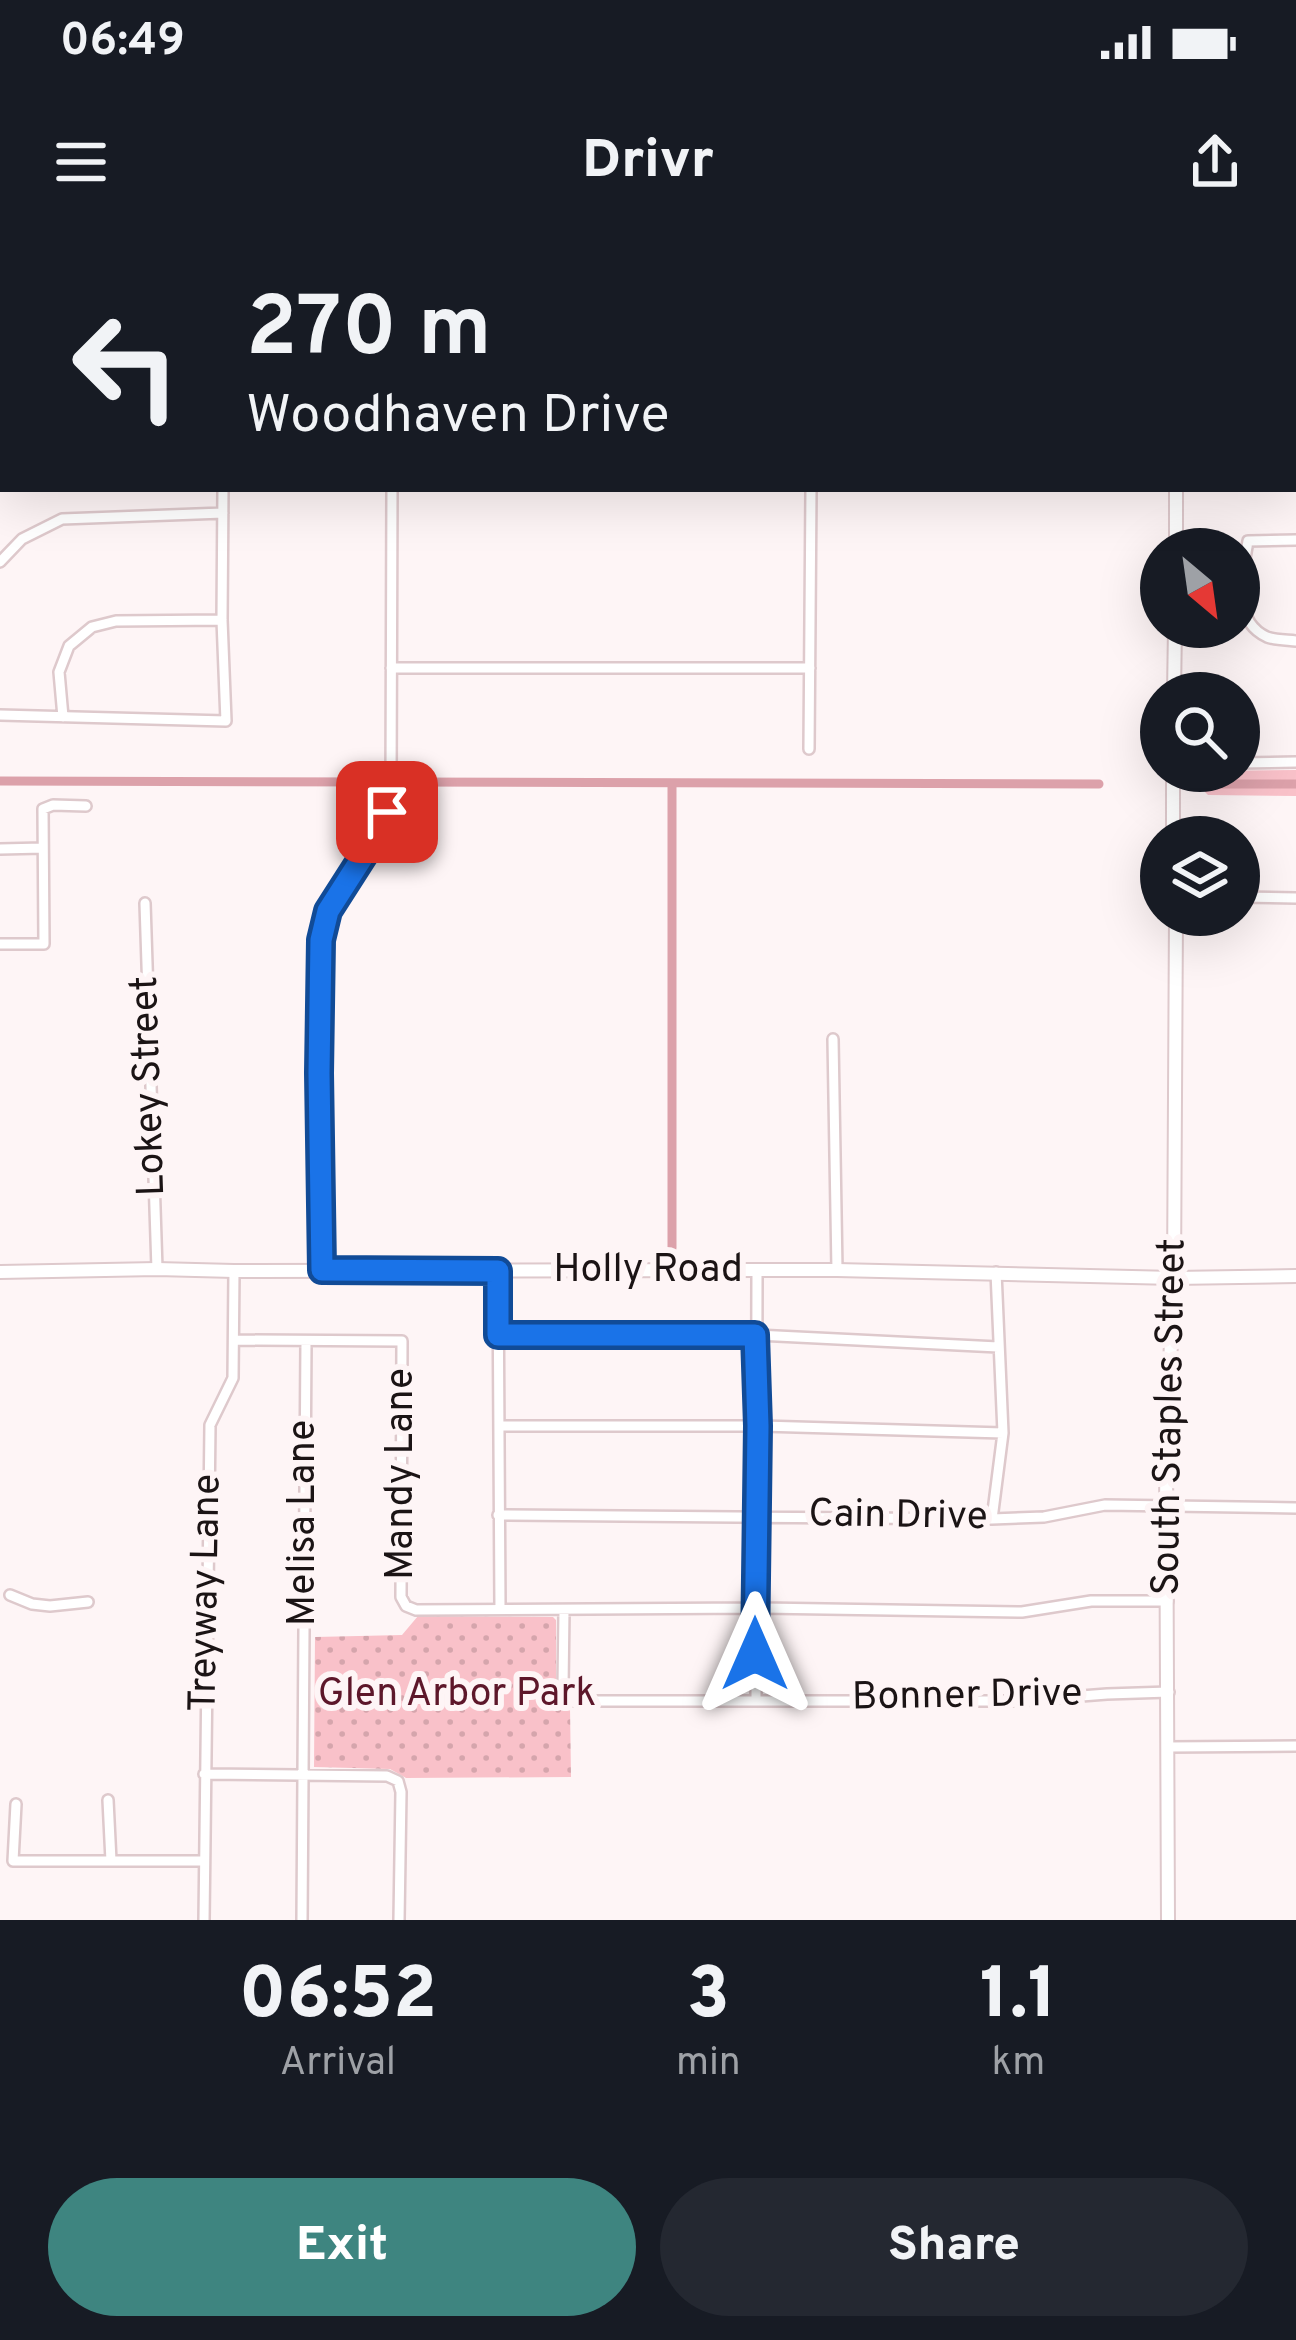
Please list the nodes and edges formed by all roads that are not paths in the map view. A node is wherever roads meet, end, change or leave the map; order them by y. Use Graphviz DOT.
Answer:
graph roads {
  1 [pos="224,492"];
  2 [pos="392,492"];
  3 [pos="811,492"];
  4 [pos="1176,492"];
  5 [pos="224,513"];
  6 [pos="1176,528"];
  7 [pos="1296,540"];
  8 [pos="0,562"];
  9 [pos="222,620"];
  10 [pos="1296,641"];
  11 [pos="391,668"];
  12 [pos="810,668"];
  13 [pos="0,716"];
  14 [pos="63,717"];
  15 [pos="809,749"];
  16 [pos="1296,761"];
  17 [pos="1260,762"];
  18 [pos="86,806"];
  19 [pos="43,848"];
  20 [pos="0,849"];
  21 [pos="1260,897"];
  22 [pos="1296,898"];
  23 [pos="145,903"];
  24 [pos="1176,936"];
  25 [pos="0,944"];
  26 [pos="833,1039"];
  27 [pos="157,1269"];
  28 [pos="322,1270"];
  29 [pos="837,1270"];
  30 [pos="234,1271"];
  31 [pos="498,1271"];
  32 [pos="0,1272"];
  33 [pos="757,1272"];
  34 [pos="996,1272"];
  35 [pos="1296,1276"];
  36 [pos="1174,1278"];
  37 [pos="498,1335"];
  38 [pos="755,1335"];
  39 [pos="234,1340"];
  40 [pos="305,1341"];
  41 [pos="998,1347"];
  42 [pos="499,1426"];
  43 [pos="758,1426"];
  44 [pos="1003,1433"];
  45 [pos="1168,1508"];
  46 [pos="1296,1508"];
  47 [pos="499,1515"];
  48 [pos="756,1515"];
  49 [pos="992,1519"];
  50 [pos="10,1594"];
  51 [pos="1168,1601"];
  52 [pos="88,1602"];
  53 [pos="754,1608"];
  54 [pos="500,1610"];
  55 [pos="564,1610"];
  56 [pos="1168,1692"];
  57 [pos="755,1700"];
  58 [pos="1296,1746"];
  59 [pos="1169,1747"];
  60 [pos="204,1774"];
  61 [pos="302,1775"];
  62 [pos="108,1800"];
  63 [pos="16,1804"];
  64 [pos="112,1861"];
  65 [pos="204,1861"];
  66 [pos="204,1920"];
  67 [pos="302,1920"];
  68 [pos="399,1920"];
  69 [pos="1168,1920"];
  1 -- 5 [label="street"];
  2 -- 11 [label="street"];
  3 -- 12 [label="street"];
  4 -- 6 [label="main road"];
  5 -- 8 [label="street"];
  5 -- 9 [label="street"];
  7 -- 10 [label="street"];
  9 -- 14 [label="street"];
  9 -- 14 [label="street"];
  11 -- 12 [label="street"];
  11 -- 28 [label="street"];
  12 -- 15 [label="street"];
  13 -- 14 [label="street"];
  16 -- 17 [label="street"];
  18 -- 19 [label="street"];
  19 -- 20 [label="street"];
  19 -- 25 [label="street"];
  21 -- 22 [label="street"];
  23 -- 27 [label="street, Lokey Street"];
  24 -- 36 [label="main road, South Staples Street"];
  26 -- 29 [label="street"];
  27 -- 30 [label="main road, Holly Road"];
  27 -- 32 [label="main road, Holly Road"];
  28 -- 30 [label="main road, Holly Road"];
  28 -- 31 [label="main road, Holly Road"];
  29 -- 33 [label="main road, Holly Road"];
  29 -- 34 [label="main road, Holly Road"];
  30 -- 39 [label="street, Treyway Lane"];
  31 -- 33 [label="main road, Holly Road"];
  31 -- 37 [label="street"];
  33 -- 38 [label="street"];
  34 -- 36 [label="main road, Holly Road"];
  34 -- 41 [label="street"];
  35 -- 36 [label="main road, Holly Road"];
  36 -- 45 [label="main road, South Staples Street"];
  37 -- 38 [label="street"];
  37 -- 42 [label="street"];
  38 -- 41 [label="street"];
  38 -- 43 [label="street"];
  39 -- 40 [label="street"];
  39 -- 60 [label="street, Treyway Lane"];
  40 -- 54 [label="street, Mandy Lane"];
  40 -- 61 [label="street, Melisa Lane"];
  41 -- 44 [label="street"];
  42 -- 43 [label="street"];
  42 -- 47 [label="street"];
  43 -- 44 [label="street"];
  43 -- 48 [label="street"];
  44 -- 49 [label="street"];
  45 -- 46 [label="street, Cain Drive"];
  45 -- 49 [label="street, Cain Drive"];
  45 -- 51 [label="main road, South Staples Street"];
  47 -- 48 [label="street, Cain Drive"];
  47 -- 54 [label="street"];
  48 -- 49 [label="street, Cain Drive"];
  48 -- 53 [label="street"];
  50 -- 52 [label="street"];
  51 -- 53 [label="street"];
  51 -- 56 [label="main road, South Staples Street"];
  53 -- 55 [label="street"];
  53 -- 57 [label="street"];
  54 -- 55 [label="street"];
  55 -- 57 [label="street, Bonner Drive"];
  56 -- 57 [label="street, Bonner Drive"];
  56 -- 59 [label="main road, South Staples Street"];
  58 -- 59 [label="street"];
  59 -- 69 [label="main road, South Staples Street"];
  60 -- 61 [label="street"];
  60 -- 65 [label="street, Treyway Lane"];
  61 -- 67 [label="street, Melisa Lane"];
  61 -- 68 [label="street"];
  62 -- 64 [label="street"];
  63 -- 64 [label="street"];
  64 -- 65 [label="street"];
  65 -- 66 [label="street, Treyway Lane"];
}
